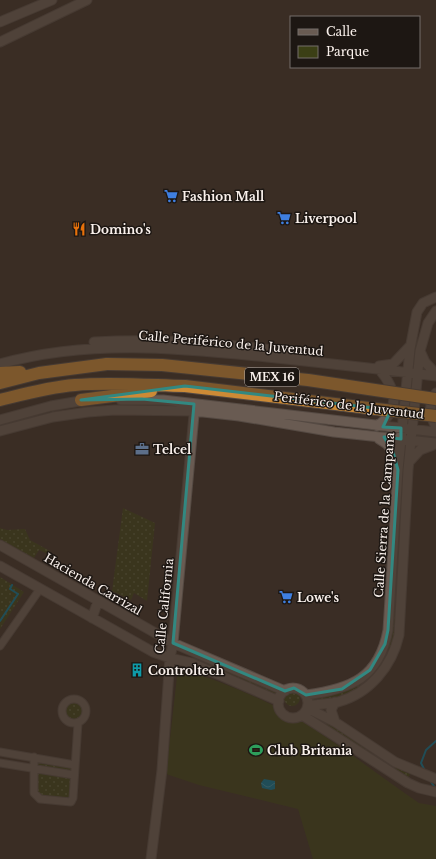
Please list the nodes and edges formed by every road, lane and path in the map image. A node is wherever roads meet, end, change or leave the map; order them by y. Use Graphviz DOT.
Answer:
graph roads {
  1 [pos="52,0"];
  2 [pos="87,0"];
  3 [pos="0,22"];
  4 [pos="0,42"];
  5 [pos="436,297"];
  6 [pos="436,312"];
  7 [pos="410,346"];
  8 [pos="420,351"];
  9 [pos="0,364"];
  10 [pos="365,368"];
  11 [pos="379,369"];
  12 [pos="39,372"];
  13 [pos="407,372"];
  14 [pos="0,373"];
  15 [pos="418,374"];
  16 [pos="436,375"];
  17 [pos="0,382"];
  18 [pos="182,386"];
  19 [pos="436,392"];
  20 [pos="436,399"];
  21 [pos="0,400"];
  22 [pos="81,400"];
  23 [pos="194,408"];
  24 [pos="436,416"];
  25 [pos="0,420"];
  26 [pos="377,426"];
  27 [pos="402,428"];
  28 [pos="436,428"];
  29 [pos="412,430"];
  30 [pos="0,431"];
  31 [pos="436,432"];
  32 [pos="375,436"];
  33 [pos="400,439"];
  34 [pos="411,440"];
  35 [pos="436,443"];
  36 [pos="408,464"];
  37 [pos="398,470"];
  38 [pos="396,501"];
  39 [pos="406,501"];
  40 [pos="0,545"];
  41 [pos="0,566"];
  42 [pos="40,589"];
  43 [pos="98,601"];
  44 [pos="401,605"];
  45 [pos="390,606"];
  46 [pos="92,618"];
  47 [pos="173,643"];
  48 [pos="0,646"];
  49 [pos="170,658"];
  50 [pos="285,691"];
  51 [pos="306,695"];
  52 [pos="279,701"];
  53 [pos="335,702"];
  54 [pos="306,710"];
  55 [pos="335,722"];
  56 [pos="78,723"];
  57 [pos="0,752"];
  58 [pos="34,757"];
  59 [pos="0,763"];
  60 [pos="76,765"];
  61 [pos="34,768"];
  62 [pos="424,774"];
  63 [pos="74,775"];
  64 [pos="436,779"];
  65 [pos="419,788"];
  66 [pos="436,792"];
  67 [pos="151,859"];
  1 -- 3 [label="street"];
  2 -- 4 [label="street"];
  5 -- 7 [label="street, Calle Sierra de la Campana"];
  6 -- 8 [label="street, Calle Sierra de la Campana"];
  7 -- 10 [label="street"];
  7 -- 13 [label="street, Calle Sierra de la Campana"];
  8 -- 15 [label="street, Calle Sierra de la Campana"];
  8 -- 16 [label="street"];
  9 -- 10 [label="street, Calle Periférico de la Juventud"];
  10 -- 11 [label="street, Calle Periférico de la Juventud"];
  11 -- 13 [label="street, Calle Periférico de la Juventud"];
  11 -- 26 [label="street"];
  12 -- 14 [label="highway"];
  12 -- 17 [label="highway, Periférico de la Juventud / MEX 16"];
  12 -- 20 [label="highway, Periférico de la Juventud / MEX 16, bridge"];
  13 -- 15 [label="street, Calle Periférico de la Juventud"];
  13 -- 27 [label="street, Calle Sierra de la Campana"];
  15 -- 16 [label="street, Calle Periférico de la Juventud"];
  15 -- 29 [label="street, Calle Sierra de la Campana"];
  18 -- 21 [label="highway, Periférico de la Juventud / MEX 16"];
  18 -- 22 [label="highway"];
  18 -- 24 [label="highway, Periférico de la Juventud / MEX 16, bridge"];
  19 -- 28 [label="street"];
  22 -- 23 [label="street"];
  22 -- 25 [label="street"];
  23 -- 26 [label="street"];
  23 -- 30 [label="street"];
  23 -- 32 [label="street"];
  23 -- 47 [label="street, Calle California"];
  26 -- 27 [label="street"];
  27 -- 29 [label="street"];
  27 -- 33 [label="street, Calle Sierra de la Campana"];
  29 -- 31 [label="street"];
  29 -- 34 [label="street, Calle Sierra de la Campana"];
  32 -- 33 [label="street"];
  32 -- 37 [label="street"];
  33 -- 34 [label="street"];
  33 -- 37 [label="street, Calle Sierra de la Campana"];
  34 -- 35 [label="street"];
  34 -- 36 [label="street, Calle Sierra de la Campana"];
  35 -- 36 [label="street"];
  36 -- 39 [label="street, Calle Sierra de la Campana"];
  37 -- 38 [label="street, Calle Sierra de la Campana"];
  38 -- 39 [label="street"];
  38 -- 45 [label="street, Calle Sierra de la Campana"];
  39 -- 44 [label="street, Calle Sierra de la Campana"];
  40 -- 43 [label="street, Hacienda Carrizal"];
  41 -- 42 [label="street"];
  42 -- 46 [label="street"];
  42 -- 48 [label="street"];
  43 -- 46 [label="street"];
  43 -- 47 [label="street, Hacienda Carrizal"];
  44 -- 45 [label="street"];
  44 -- 53 [label="street, Calle Sierra de la Campana"];
  45 -- 51 [label="street, Calle Sierra de la Campana"];
  46 -- 49 [label="street"];
  47 -- 49 [label="street, Calle California"];
  47 -- 50 [label="street, Hacienda Carrizal"];
  49 -- 52 [label="street"];
  49 -- 67 [label="street, Calle California"];
  50 -- 51 [label="street"];
  50 -- 52 [label="street"];
  51 -- 54 [label="street"];
  52 -- 54 [label="street"];
  53 -- 54 [label="street, Calle Sierra de la Campana"];
  53 -- 55 [label="street"];
  54 -- 55 [label="street"];
  54 -- 65 [label="street"];
  55 -- 62 [label="street"];
  56 -- 60 [label="street"];
  57 -- 58 [label="street"];
  58 -- 60 [label="street"];
  58 -- 61 [label="street"];
  59 -- 61 [label="street"];
  60 -- 63 [label="street"];
  61 -- 63 [label="street"];
  61 -- 63 [label="street"];
  62 -- 64 [label="street"];
  62 -- 65 [label="street"];
  65 -- 66 [label="street"];
}
